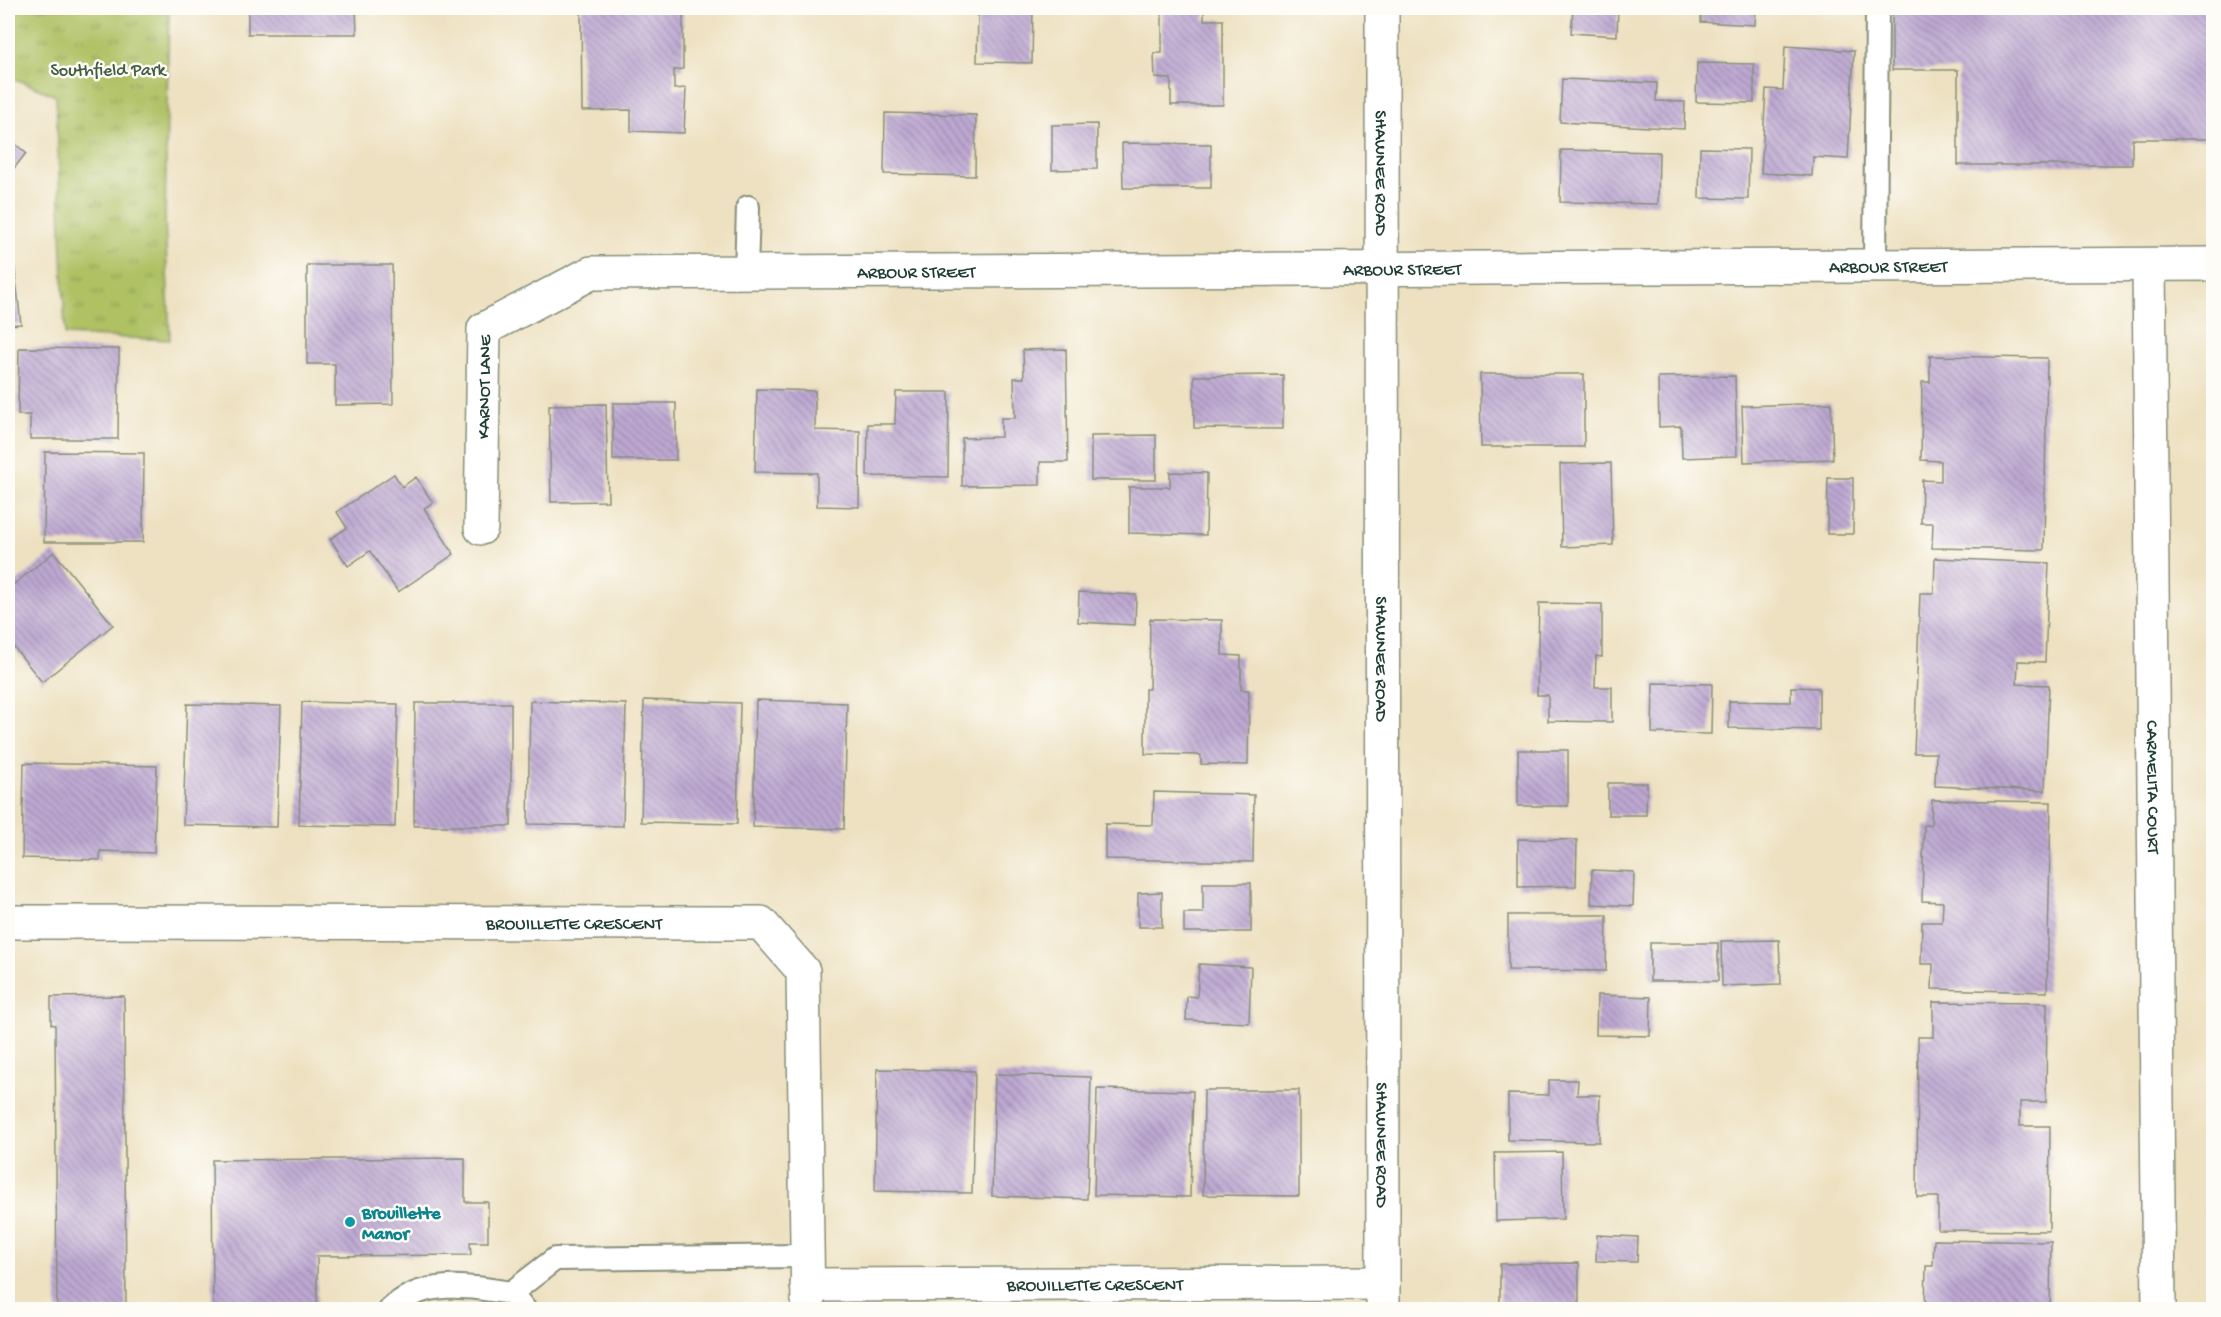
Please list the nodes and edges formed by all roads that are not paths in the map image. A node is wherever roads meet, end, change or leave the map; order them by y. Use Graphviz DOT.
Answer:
graph roads {
  1 [pos="1382,8"];
  2 [pos="1877,8"];
  3 [pos="748,207"];
  4 [pos="2214,264"];
  5 [pos="2149,265"];
  6 [pos="1875,266"];
  7 [pos="1382,269"];
  8 [pos="591,273"];
  9 [pos="746,273"];
  10 [pos="481,528"];
  11 [pos="8,922"];
  12 [pos="808,1284"];
  13 [pos="1383,1296"];
  14 [pos="518,1301"];
  15 [pos="390,1310"];
  16 [pos="2159,1310"];
  1 -- 7 [label="street, SHAWNEE ROAD"];
  2 -- 6 [label="lane"];
  3 -- 9 [label="lane"];
  4 -- 5 [label="street, ARBOUR STREET"];
  5 -- 6 [label="street, ARBOUR STREET"];
  5 -- 16 [label="street, CARMELITA COURT"];
  6 -- 7 [label="street, ARBOUR STREET"];
  7 -- 9 [label="street, ARBOUR STREET"];
  7 -- 13 [label="street, SHAWNEE ROAD"];
  8 -- 9 [label="street, ARBOUR STREET"];
  8 -- 10 [label="street, KARNOT LANE"];
  11 -- 12 [label="street, BROUILLETTE CRESCENT"];
  12 -- 13 [label="street, BROUILLETTE CRESCENT"];
  12 -- 14 [label="lane"];
  14 -- 15 [label="lane"];
}
